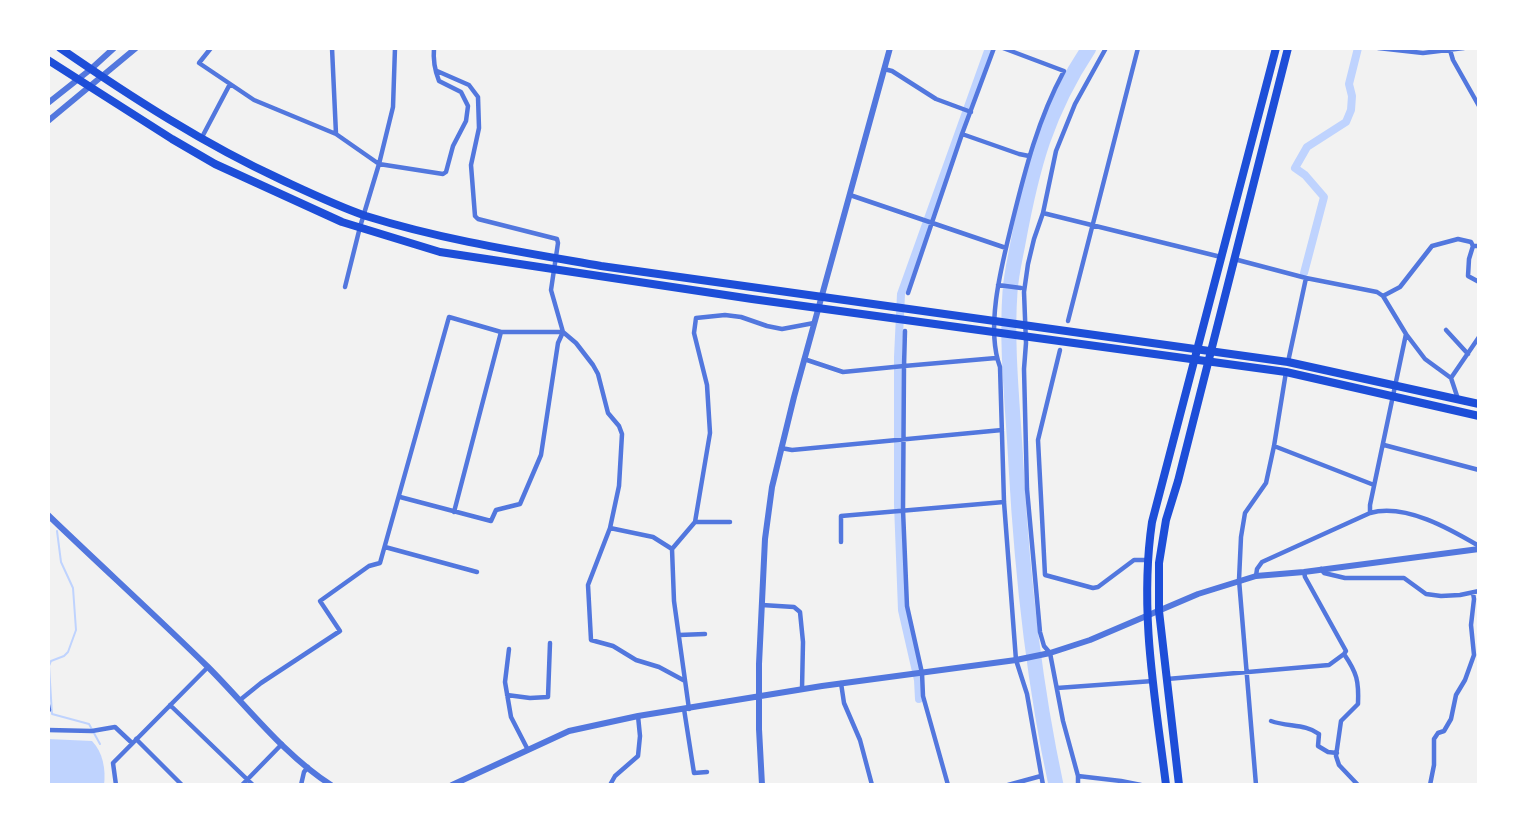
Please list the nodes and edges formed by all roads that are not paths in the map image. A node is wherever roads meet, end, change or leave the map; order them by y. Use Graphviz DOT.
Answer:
graph roads {
  1 [pos="60,48"];
  2 [pos="114,48"];
  3 [pos="136,48"];
  4 [pos="211,48"];
  5 [pos="332,48"];
  6 [pos="395,48"];
  7 [pos="434,48"];
  8 [pos="890,48"];
  9 [pos="994,48"];
  10 [pos="1003,48"];
  11 [pos="1106,48"];
  12 [pos="1138,48"];
  13 [pos="1276,48"];
  14 [pos="1288,48"];
  15 [pos="1378,48"];
  16 [pos="1464,48"];
  17 [pos="1447,50"];
  18 [pos="48,60"];
  19 [pos="91,69"];
  20 [pos="884,69"];
  21 [pos="437,71"];
  22 [pos="103,76"];
  23 [pos="78,78"];
  24 [pos="230,84"];
  25 [pos="91,86"];
  26 [pos="48,103"];
  27 [pos="1479,106"];
  28 [pos="971,112"];
  29 [pos="48,122"];
  30 [pos="336,134"];
  31 [pos="962,134"];
  32 [pos="201,139"];
  33 [pos="1029,156"];
  34 [pos="380,164"];
  35 [pos="850,195"];
  36 [pos="1043,213"];
  37 [pos="364,215"];
  38 [pos="933,225"];
  39 [pos="1091,226"];
  40 [pos="360,227"];
  41 [pos="1476,246"];
  42 [pos="1006,248"];
  43 [pos="1221,257"];
  44 [pos="1234,259"];
  45 [pos="1305,278"];
  46 [pos="1479,282"];
  47 [pos="999,285"];
  48 [pos="345,287"];
  49 [pos="1021,288"];
  50 [pos="909,293"];
  51 [pos="1383,296"];
  52 [pos="822,297"];
  53 [pos="819,308"];
  54 [pos="1068,321"];
  55 [pos="994,322"];
  56 [pos="814,323"];
  57 [pos="1024,325"];
  58 [pos="1446,330"];
  59 [pos="905,331"];
  60 [pos="501,332"];
  61 [pos="563,332"];
  62 [pos="996,333"];
  63 [pos="1407,334"];
  64 [pos="1025,336"];
  65 [pos="1478,340"];
  66 [pos="1198,348"];
  67 [pos="1060,350"];
  68 [pos="1211,350"];
  69 [pos="1468,354"];
  70 [pos="996,358"];
  71 [pos="804,359"];
  72 [pos="1194,360"];
  73 [pos="1208,362"];
  74 [pos="1288,362"];
  75 [pos="904,366"];
  76 [pos="1286,372"];
  77 [pos="1451,378"];
  78 [pos="1397,385"];
  79 [pos="1394,396"];
  80 [pos="1458,399"];
  81 [pos="1479,405"];
  82 [pos="1479,416"];
  83 [pos="1002,430"];
  84 [pos="904,438"];
  85 [pos="1384,445"];
  86 [pos="1274,446"];
  87 [pos="781,448"];
  88 [pos="1479,470"];
  89 [pos="1374,485"];
  90 [pos="400,497"];
  91 [pos="1004,502"];
  92 [pos="903,510"];
  93 [pos="454,512"];
  94 [pos="1370,513"];
  95 [pos="48,515"];
  96 [pos="694,522"];
  97 [pos="730,522"];
  98 [pos="610,528"];
  99 [pos="841,542"];
  100 [pos="385,547"];
  101 [pos="1479,548"];
  102 [pos="672,549"];
  103 [pos="1146,560"];
  104 [pos="1321,569"];
  105 [pos="477,572"];
  106 [pos="1304,572"];
  107 [pos="1256,576"];
  108 [pos="1239,580"];
  109 [pos="1479,591"];
  110 [pos="1473,593"];
  111 [pos="762,605"];
  112 [pos="1159,611"];
  113 [pos="1147,617"];
  114 [pos="705,634"];
  115 [pos="679,635"];
  116 [pos="550,643"];
  117 [pos="509,649"];
  118 [pos="1050,653"];
  119 [pos="1344,654"];
  120 [pos="1019,660"];
  121 [pos="1472,663"];
  122 [pos="1479,664"];
  123 [pos="208,667"];
  124 [pos="1245,671"];
  125 [pos="922,673"];
  126 [pos="1167,679"];
  127 [pos="685,681"];
  128 [pos="1153,681"];
  129 [pos="840,683"];
  130 [pos="1057,688"];
  131 [pos="802,689"];
  132 [pos="507,695"];
  133 [pos="759,696"];
  134 [pos="240,700"];
  135 [pos="48,705"];
  136 [pos="170,705"];
  137 [pos="686,709"];
  138 [pos="49,711"];
  139 [pos="638,716"];
  140 [pos="1271,722"];
  141 [pos="48,730"];
  142 [pos="134,741"];
  143 [pos="282,744"];
  144 [pos="528,750"];
  145 [pos="1336,753"];
  146 [pos="308,767"];
  147 [pos="707,772"];
  148 [pos="1041,776"];
  149 [pos="1078,776"];
  150 [pos="247,780"];
  151 [pos="116,785"];
  152 [pos="182,785"];
  153 [pos="242,785"];
  154 [pos="253,785"];
  155 [pos="301,785"];
  156 [pos="331,785"];
  157 [pos="452,785"];
  158 [pos="610,785"];
  159 [pos="762,785"];
  160 [pos="872,785"];
  161 [pos="948,785"];
  162 [pos="1008,785"];
  163 [pos="1043,785"];
  164 [pos="1078,785"];
  165 [pos="1141,785"];
  166 [pos="1166,785"];
  167 [pos="1179,785"];
  168 [pos="1256,785"];
  169 [pos="1358,785"];
  170 [pos="1430,785"];
  1 -- 19 [label="main road"];
  2 -- 19 [label="street"];
  3 -- 22 [label="street"];
  4 -- 24 [label="street"];
  5 -- 30 [label="street"];
  6 -- 34 [label="street"];
  7 -- 21 [label="street"];
  8 -- 20 [label="street"];
  9 -- 28 [label="street"];
  10 -- 33 [label="street"];
  11 -- 36 [label="street"];
  12 -- 39 [label="street"];
  13 -- 43 [label="main road"];
  14 -- 44 [label="main road"];
  15 -- 17 [label="street"];
  16 -- 17 [label="street"];
  17 -- 27 [label="street"];
  18 -- 23 [label="main road"];
  19 -- 22 [label="main road"];
  19 -- 23 [label="street"];
  20 -- 28 [label="street"];
  20 -- 35 [label="street"];
  21 -- 34 [label="street"];
  21 -- 61 [label="street"];
  22 -- 25 [label="street"];
  22 -- 32 [label="main road"];
  23 -- 25 [label="main road"];
  23 -- 26 [label="street"];
  24 -- 30 [label="street"];
  24 -- 32 [label="street"];
  25 -- 29 [label="street"];
  25 -- 40 [label="main road"];
  28 -- 31 [label="street"];
  30 -- 34 [label="street"];
  31 -- 33 [label="street"];
  31 -- 38 [label="street"];
  32 -- 37 [label="main road"];
  33 -- 42 [label="street"];
  34 -- 37 [label="street"];
  35 -- 38 [label="street"];
  35 -- 52 [label="street"];
  36 -- 39 [label="street"];
  36 -- 57 [label="street"];
  37 -- 40 [label="street"];
  37 -- 52 [label="main road"];
  38 -- 42 [label="street"];
  38 -- 50 [label="street"];
  39 -- 43 [label="street"];
  39 -- 54 [label="street"];
  40 -- 48 [label="street"];
  40 -- 53 [label="main road"];
  41 -- 46 [label="street"];
  41 -- 51 [label="street"];
  42 -- 47 [label="street"];
  43 -- 66 [label="main road"];
  44 -- 45 [label="street"];
  44 -- 68 [label="main road"];
  45 -- 51 [label="street"];
  45 -- 74 [label="street"];
  47 -- 49 [label="street"];
  47 -- 55 [label="street"];
  51 -- 63 [label="street"];
  52 -- 53 [label="street"];
  52 -- 55 [label="main road"];
  53 -- 56 [label="street"];
  53 -- 62 [label="main road"];
  55 -- 57 [label="main road"];
  55 -- 62 [label="street"];
  56 -- 71 [label="street"];
  56 -- 96 [label="street"];
  57 -- 64 [label="street"];
  57 -- 66 [label="main road"];
  58 -- 69 [label="street"];
  59 -- 75 [label="street"];
  60 -- 61 [label="street"];
  60 -- 90 [label="street"];
  60 -- 93 [label="street"];
  61 -- 93 [label="street"];
  61 -- 98 [label="street"];
  62 -- 64 [label="main road"];
  62 -- 70 [label="street"];
  63 -- 77 [label="street"];
  63 -- 78 [label="street"];
  64 -- 72 [label="main road"];
  64 -- 118 [label="street"];
  65 -- 69 [label="street"];
  66 -- 68 [label="main road"];
  66 -- 72 [label="main road"];
  67 -- 103 [label="street"];
  68 -- 73 [label="main road"];
  68 -- 74 [label="main road"];
  69 -- 77 [label="street"];
  70 -- 75 [label="street"];
  70 -- 83 [label="street"];
  71 -- 75 [label="street"];
  71 -- 87 [label="street"];
  72 -- 73 [label="main road"];
  72 -- 103 [label="main road"];
  73 -- 76 [label="main road"];
  73 -- 112 [label="main road"];
  74 -- 78 [label="main road"];
  75 -- 84 [label="street"];
  76 -- 79 [label="main road"];
  76 -- 86 [label="street"];
  77 -- 80 [label="street"];
  78 -- 79 [label="street"];
  78 -- 80 [label="main road"];
  79 -- 82 [label="main road"];
  79 -- 85 [label="street"];
  80 -- 81 [label="main road"];
  83 -- 84 [label="street"];
  83 -- 91 [label="street"];
  84 -- 87 [label="street"];
  84 -- 92 [label="street"];
  85 -- 88 [label="street"];
  85 -- 89 [label="street"];
  86 -- 89 [label="street"];
  86 -- 108 [label="street"];
  87 -- 111 [label="street"];
  89 -- 94 [label="street"];
  90 -- 93 [label="street"];
  90 -- 100 [label="street"];
  91 -- 92 [label="street"];
  91 -- 120 [label="street"];
  92 -- 99 [label="street"];
  92 -- 125 [label="street"];
  94 -- 101 [label="street"];
  94 -- 107 [label="street"];
  95 -- 123 [label="street"];
  96 -- 97 [label="street"];
  96 -- 102 [label="street"];
  98 -- 102 [label="street"];
  98 -- 127 [label="street"];
  100 -- 105 [label="street"];
  100 -- 134 [label="street"];
  101 -- 104 [label="street"];
  102 -- 115 [label="street"];
  103 -- 113 [label="main road"];
  104 -- 106 [label="street"];
  104 -- 110 [label="street"];
  106 -- 107 [label="street"];
  106 -- 119 [label="street"];
  107 -- 108 [label="street"];
  108 -- 112 [label="street"];
  108 -- 124 [label="street"];
  109 -- 110 [label="street"];
  110 -- 121 [label="street"];
  111 -- 131 [label="street"];
  111 -- 133 [label="street"];
  112 -- 113 [label="street"];
  112 -- 126 [label="main road"];
  113 -- 118 [label="street"];
  113 -- 128 [label="main road"];
  114 -- 115 [label="street"];
  115 -- 127 [label="street"];
  116 -- 132 [label="street"];
  117 -- 132 [label="street"];
  118 -- 120 [label="street"];
  118 -- 130 [label="street"];
  119 -- 124 [label="street"];
  119 -- 145 [label="street"];
  120 -- 125 [label="street"];
  120 -- 148 [label="street"];
  121 -- 122 [label="street"];
  121 -- 170 [label="street"];
  123 -- 134 [label="street"];
  123 -- 136 [label="street"];
  124 -- 126 [label="street"];
  124 -- 168 [label="street"];
  125 -- 129 [label="street"];
  125 -- 161 [label="street"];
  126 -- 167 [label="main road"];
  127 -- 137 [label="street"];
  128 -- 130 [label="street"];
  128 -- 166 [label="main road"];
  129 -- 131 [label="street"];
  129 -- 160 [label="street"];
  130 -- 149 [label="street"];
  131 -- 133 [label="street"];
  132 -- 144 [label="street"];
  133 -- 137 [label="street"];
  133 -- 159 [label="street"];
  134 -- 143 [label="street"];
  135 -- 138 [label="street"];
  136 -- 142 [label="street"];
  136 -- 150 [label="street"];
  137 -- 139 [label="street"];
  137 -- 147 [label="street"];
  139 -- 144 [label="street"];
  139 -- 158 [label="street"];
  140 -- 145 [label="street"];
  141 -- 142 [label="street"];
  142 -- 151 [label="street"];
  142 -- 152 [label="street"];
  143 -- 146 [label="street"];
  143 -- 150 [label="street"];
  144 -- 157 [label="street"];
  145 -- 169 [label="street"];
  146 -- 155 [label="street"];
  146 -- 156 [label="street"];
  148 -- 162 [label="street"];
  148 -- 163 [label="street"];
  149 -- 164 [label="street"];
  149 -- 165 [label="street"];
  150 -- 153 [label="street"];
  150 -- 154 [label="street"];
}
